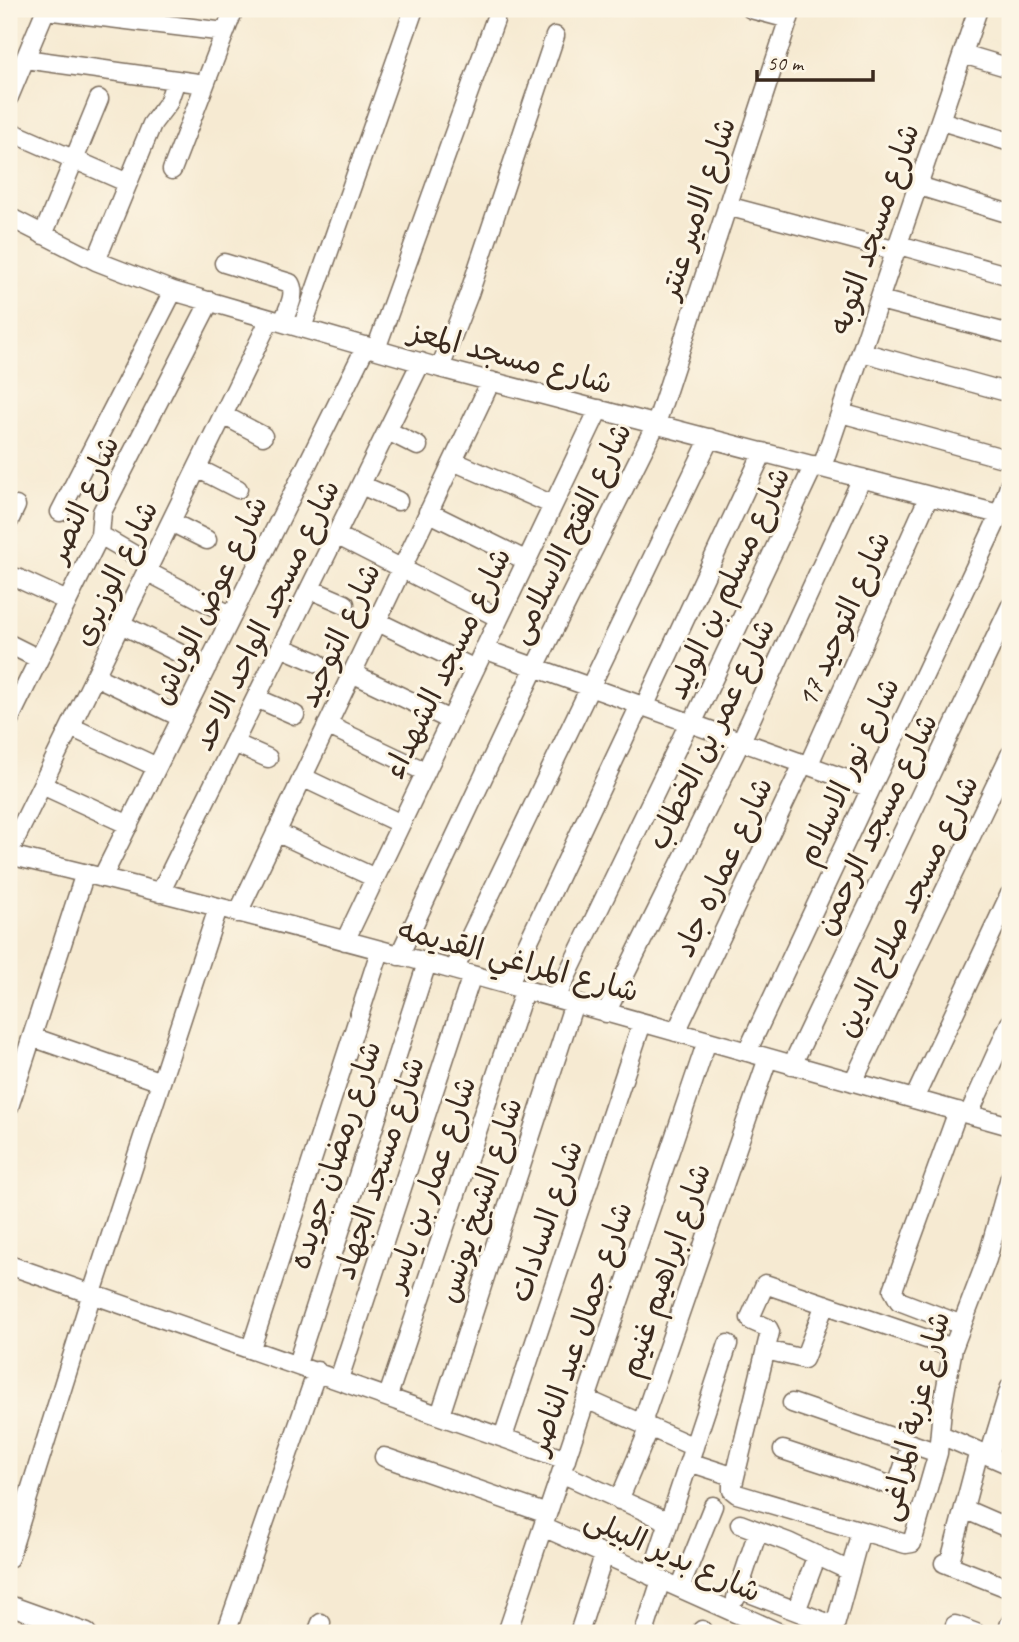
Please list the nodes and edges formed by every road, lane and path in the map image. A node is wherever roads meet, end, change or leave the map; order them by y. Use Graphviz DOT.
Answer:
graph roads {
  1 [pos="234,9"];
  2 [pos="414,9"];
  3 [pos="751,9"];
  4 [pos="978,9"];
  5 [pos="46,10"];
  6 [pos="790,14"];
  7 [pos="495,20"];
  8 [pos="225,32"];
  9 [pos="555,36"];
  10 [pos="963,54"];
  11 [pos="25,59"];
  12 [pos="1010,68"];
  13 [pos="176,80"];
  14 [pos="205,84"];
  15 [pos="11,86"];
  16 [pos="99,99"];
  17 [pos="941,121"];
  18 [pos="9,131"];
  19 [pos="1010,142"];
  20 [pos="75,160"];
  21 [pos="172,170"];
  22 [pos="128,183"];
  23 [pos="919,186"];
  24 [pos="727,206"];
  25 [pos="1010,214"];
  26 [pos="9,217"];
  27 [pos="43,235"];
  28 [pos="898,248"];
  29 [pos="96,261"];
  30 [pos="223,263"];
  31 [pos="1010,276"];
  32 [pos="173,291"];
  33 [pos="880,300"];
  34 [pos="209,301"];
  35 [pos="276,321"];
  36 [pos="302,328"];
  37 [pos="1010,334"];
  38 [pos="371,348"];
  39 [pos="862,352"];
  40 [pos="421,362"];
  41 [pos="440,368"];
  42 [pos="491,381"];
  43 [pos="1010,393"];
  44 [pos="599,409"];
  45 [pos="841,413"];
  46 [pos="223,415"];
  47 [pos="656,424"];
  48 [pos="388,431"];
  49 [pos="263,436"];
  50 [pos="710,438"];
  51 [pos="418,446"];
  52 [pos="763,452"];
  53 [pos="1010,460"];
  54 [pos="453,461"];
  55 [pos="818,466"];
  56 [pos="197,468"];
  57 [pos="862,478"];
  58 [pos="1010,483"];
  59 [pos="361,485"];
  60 [pos="238,489"];
  61 [pos="929,496"];
  62 [pos="398,501"];
  63 [pos="553,505"];
  64 [pos="60,512"];
  65 [pos="428,512"];
  66 [pos="1005,515"];
  67 [pos="170,522"];
  68 [pos="100,535"];
  69 [pos="336,536"];
  70 [pos="207,540"];
  71 [pos="527,561"];
  72 [pos="148,567"];
  73 [pos="402,569"];
  74 [pos="17,578"];
  75 [pos="310,589"];
  76 [pos="67,601"];
  77 [pos="345,604"];
  78 [pos="1010,607"];
  79 [pos="232,616"];
  80 [pos="499,618"];
  81 [pos="376,621"];
  82 [pos="121,624"];
  83 [pos="9,643"];
  84 [pos="281,647"];
  85 [pos="484,649"];
  86 [pos="39,659"];
  87 [pos="318,663"];
  88 [pos="207,667"];
  89 [pos="535,667"];
  90 [pos="475,669"];
  91 [pos="352,673"];
  92 [pos="95,676"];
  93 [pos="589,687"];
  94 [pos="256,698"];
  95 [pos="642,706"];
  96 [pos="295,715"];
  97 [pos="10,716"];
  98 [pos="182,718"];
  99 [pos="450,720"];
  100 [pos="691,723"];
  101 [pos="327,725"];
  102 [pos="71,727"];
  103 [pos="741,741"];
  104 [pos="234,743"];
  105 [pos="1010,755"];
  106 [pos="268,758"];
  107 [pos="806,765"];
  108 [pos="158,767"];
  109 [pos="426,772"];
  110 [pos="302,777"];
  111 [pos="41,785"];
  112 [pos="871,788"];
  113 [pos="401,824"];
  114 [pos="129,825"];
  115 [pos="276,832"];
  116 [pos="9,854"];
  117 [pos="94,876"];
  118 [pos="375,878"];
  119 [pos="160,893"];
  120 [pos="1010,894"];
  121 [pos="218,908"];
  122 [pos="238,913"];
  123 [pos="345,941"];
  124 [pos="380,951"];
  125 [pos="399,956"];
  126 [pos="427,963"];
  127 [pos="463,973"];
  128 [pos="517,987"];
  129 [pos="565,1001"];
  130 [pos="606,1013"];
  131 [pos="642,1023"];
  132 [pos="1010,1023"];
  133 [pos="676,1032"];
  134 [pos="32,1037"];
  135 [pos="707,1041"];
  136 [pos="747,1052"];
  137 [pos="768,1058"];
  138 [pos="792,1065"];
  139 [pos="161,1082"];
  140 [pos="853,1082"];
  141 [pos="914,1099"];
  142 [pos="9,1107"];
  143 [pos="963,1113"];
  144 [pos="1010,1125"];
  145 [pos="1010,1177"];
  146 [pos="9,1265"];
  147 [pos="92,1293"];
  148 [pos="825,1304"];
  149 [pos="962,1325"];
  150 [pos="728,1344"];
  151 [pos="251,1348"];
  152 [pos="953,1348"];
  153 [pos="766,1350"];
  154 [pos="297,1364"];
  155 [pos="317,1371"];
  156 [pos="339,1379"];
  157 [pos="1010,1387"];
  158 [pos="388,1396"];
  159 [pos="586,1399"];
  160 [pos="792,1403"];
  161 [pos="440,1415"];
  162 [pos="646,1425"];
  163 [pos="941,1435"];
  164 [pos="503,1437"];
  165 [pos="911,1444"];
  166 [pos="783,1450"];
  167 [pos="938,1453"];
  168 [pos="984,1453"];
  169 [pos="691,1454"];
  170 [pos="384,1457"];
  171 [pos="1010,1465"];
  172 [pos="563,1466"];
  173 [pos="732,1490"];
  174 [pos="619,1500"];
  175 [pos="713,1506"];
  176 [pos="964,1509"];
  177 [pos="545,1521"];
  178 [pos="668,1522"];
  179 [pos="740,1524"];
  180 [pos="1010,1529"];
  181 [pos="758,1531"];
  182 [pos="861,1531"];
  183 [pos="604,1555"];
  184 [pos="817,1555"];
  185 [pos="9,1558"];
  186 [pos="850,1571"];
  187 [pos="656,1578"];
  188 [pos="680,1588"];
  189 [pos="739,1589"];
  190 [pos="1010,1589"];
  191 [pos="9,1605"];
  192 [pos="796,1611"];
  193 [pos="732,1612"];
  194 [pos="1010,1623"];
  195 [pos="955,1625"];
  196 [pos="834,1629"];
  197 [pos="87,1633"];
  198 [pos="226,1633"];
  199 [pos="507,1633"];
  200 [pos="579,1633"];
  201 [pos="644,1633"];
  202 [pos="780,1633"];
  203 [pos="976,1633"];
  204 [pos="1007,1633"];
  1 -- 8 [label="street"];
  2 -- 36 [label="street"];
  3 -- 6 [label="street"];
  4 -- 10 [label="street, شارع مسجد التوبه"];
  5 -- 8 [label="street"];
  5 -- 11 [label="street"];
  6 -- 24 [label="street, شارع الامير عنتر"];
  7 -- 38 [label="street, شارع عوض الوياش"];
  8 -- 14 [label="street"];
  9 -- 41 [label="street"];
  10 -- 12 [label="street"];
  10 -- 17 [label="street, شارع مسجد التوبه"];
  11 -- 13 [label="street"];
  11 -- 15 [label="street"];
  13 -- 14 [label="street"];
  13 -- 22 [label="street"];
  14 -- 21 [label="street"];
  16 -- 20 [label="street"];
  17 -- 19 [label="street"];
  17 -- 23 [label="street, شارع مسجد التوبه"];
  18 -- 20 [label="street"];
  20 -- 22 [label="street"];
  20 -- 27 [label="street"];
  22 -- 29 [label="street"];
  23 -- 25 [label="street"];
  23 -- 28 [label="street, شارع مسجد التوبه"];
  24 -- 28 [label="street"];
  24 -- 47 [label="street, شارع الامير عنتر"];
  26 -- 27 [label="street, شارع مسجد المعز"];
  27 -- 29 [label="street, شارع مسجد المعز"];
  28 -- 31 [label="street"];
  28 -- 33 [label="street, شارع مسجد التوبه"];
  29 -- 32 [label="street, شارع مسجد المعز"];
  30 -- 35 [label="street, شارع الوزيرى"];
  32 -- 34 [label="street, شارع مسجد المعز"];
  32 -- 64 [label="street"];
  33 -- 37 [label="street"];
  33 -- 39 [label="street, شارع مسجد التوبه"];
  34 -- 35 [label="street, شارع مسجد المعز"];
  34 -- 68 [label="street, شارع النصر"];
  35 -- 36 [label="street, شارع مسجد المعز"];
  35 -- 46 [label="street, شارع الوزيرى"];
  36 -- 38 [label="street, شارع مسجد المعز"];
  38 -- 40 [label="street, شارع مسجد المعز"];
  38 -- 79 [label="street, شارع عوض الوياش"];
  39 -- 43 [label="street"];
  39 -- 45 [label="street, شارع مسجد التوبه"];
  40 -- 41 [label="street, شارع مسجد المعز"];
  40 -- 48 [label="street, شارع مسجد الواحد الاحد"];
  41 -- 42 [label="street, شارع مسجد المعز"];
  42 -- 44 [label="street, شارع مسجد المعز"];
  42 -- 54 [label="street, شارع التوحيد"];
  44 -- 47 [label="street, شارع مسجد المعز"];
  44 -- 63 [label="street, شارع مسجد الشهداء"];
  45 -- 53 [label="street"];
  45 -- 55 [label="street, شارع مسجد التوبه"];
  46 -- 49 [label="street"];
  46 -- 56 [label="street, شارع الوزيرى"];
  47 -- 50 [label="street, شارع مسجد المعز"];
  47 -- 89 [label="street, شارع الفتح الاسلامى"];
  48 -- 51 [label="street"];
  48 -- 59 [label="street, شارع مسجد الواحد الاحد"];
  50 -- 52 [label="street, شارع مسجد المعز"];
  50 -- 93 [label="street, شارع مسجد الجهاد"];
  52 -- 55 [label="street, شارع مسجد المعز"];
  52 -- 95 [label="street, شارع عمار بن ياسر"];
  54 -- 63 [label="street"];
  54 -- 65 [label="street, شارع التوحيد"];
  55 -- 57 [label="street, شارع مسجد المعز"];
  55 -- 100 [label="street, شارع مسلم بن الوليد"];
  56 -- 60 [label="street"];
  56 -- 67 [label="street, شارع الوزيرى"];
  57 -- 61 [label="street, شارع مسجد المعز"];
  57 -- 103 [label="street, شارع عمر بن الخطاب"];
  58 -- 66 [label="street, شارع نور الاسلام"];
  59 -- 62 [label="street"];
  59 -- 69 [label="street, شارع مسجد الواحد الاحد"];
  61 -- 66 [label="street, شارع مسجد المعز"];
  61 -- 107 [label="street, شارع التوحيد 17"];
  63 -- 71 [label="street, شارع مسجد الشهداء"];
  65 -- 71 [label="street"];
  65 -- 73 [label="street, شارع التوحيد"];
  66 -- 112 [label="street, شارع نور الاسلام"];
  67 -- 70 [label="street"];
  67 -- 72 [label="street, شارع الوزيرى"];
  68 -- 72 [label="street"];
  68 -- 76 [label="street, شارع النصر"];
  69 -- 73 [label="street"];
  69 -- 75 [label="street, شارع مسجد الواحد الاحد"];
  71 -- 80 [label="street, شارع مسجد الشهداء"];
  72 -- 79 [label="street"];
  72 -- 82 [label="street, شارع الوزيرى"];
  73 -- 80 [label="street"];
  73 -- 81 [label="street, شارع التوحيد"];
  74 -- 76 [label="street"];
  75 -- 77 [label="street"];
  75 -- 84 [label="street, شارع مسجد الواحد الاحد"];
  76 -- 86 [label="street, شارع النصر"];
  78 -- 138 [label="street, شارع مسجد الرحمن"];
  79 -- 88 [label="street, شارع عوض الوياش"];
  80 -- 85 [label="street, شارع مسجد الشهداء"];
  81 -- 90 [label="street"];
  81 -- 91 [label="street, شارع التوحيد"];
  82 -- 88 [label="street"];
  82 -- 92 [label="street, شارع الوزيرى"];
  83 -- 86 [label="street"];
  84 -- 87 [label="street"];
  84 -- 94 [label="street, شارع مسجد الواحد الاحد"];
  85 -- 89 [label="street"];
  85 -- 90 [label="street, شارع مسجد الشهداء"];
  86 -- 97 [label="street, شارع النصر"];
  88 -- 98 [label="street, شارع عوض الوياش"];
  89 -- 93 [label="street"];
  89 -- 125 [label="street, شارع الفتح الاسلامى"];
  90 -- 99 [label="street, شارع مسجد الشهداء"];
  91 -- 99 [label="street"];
  91 -- 101 [label="street, شارع التوحيد"];
  92 -- 98 [label="street"];
  92 -- 102 [label="street, شارع الوزيرى"];
  93 -- 95 [label="street"];
  93 -- 127 [label="street, شارع مسجد الجهاد"];
  94 -- 96 [label="street"];
  94 -- 104 [label="street, شارع مسجد الواحد الاحد"];
  95 -- 100 [label="street"];
  95 -- 128 [label="street, شارع عمار بن ياسر"];
  98 -- 108 [label="street, شارع عوض الوياش"];
  99 -- 109 [label="street, شارع مسجد الشهداء"];
  100 -- 103 [label="street"];
  100 -- 129 [label="street, شارع مسلم بن الوليد"];
  101 -- 109 [label="street"];
  101 -- 110 [label="street, شارع التوحيد"];
  102 -- 108 [label="street"];
  102 -- 111 [label="street, شارع الوزيرى"];
  103 -- 107 [label="street"];
  103 -- 130 [label="street, شارع عمر بن الخطاب"];
  104 -- 106 [label="street"];
  104 -- 119 [label="street, شارع مسجد الواحد الاحد"];
  105 -- 140 [label="street, شارع مسجد صلاح الدين"];
  107 -- 112 [label="street"];
  107 -- 133 [label="street, شارع عماره جاد"];
  108 -- 114 [label="street, شارع عوض الوياش"];
  109 -- 113 [label="street, شارع مسجد الشهداء"];
  110 -- 113 [label="street"];
  110 -- 115 [label="street, شارع التوحيد"];
  111 -- 114 [label="street"];
  111 -- 116 [label="street, شارع الوزيرى"];
  112 -- 136 [label="street, شارع نور الاسلام"];
  113 -- 118 [label="street, شارع مسجد الشهداء"];
  114 -- 117 [label="street, شارع عوض الوياش"];
  115 -- 118 [label="street"];
  115 -- 122 [label="street, شارع التوحيد"];
  116 -- 117 [label="street, شارع المراغي القديمه"];
  117 -- 119 [label="street, شارع المراغي القديمه"];
  117 -- 134 [label="street, شارع عوض الوياش"];
  118 -- 123 [label="street, شارع مسجد الشهداء"];
  119 -- 121 [label="street, شارع المراغي القديمه"];
  120 -- 141 [label="street"];
  121 -- 122 [label="street, شارع المراغي القديمه"];
  121 -- 139 [label="street"];
  122 -- 123 [label="street, شارع المراغي القديمه"];
  123 -- 124 [label="street, شارع المراغي القديمه"];
  124 -- 125 [label="street, شارع المراغي القديمه"];
  124 -- 151 [label="street"];
  125 -- 126 [label="street, شارع المراغي القديمه"];
  126 -- 127 [label="street, شارع المراغي القديمه"];
  126 -- 154 [label="street, شارع رمضان جويده"];
  127 -- 128 [label="street, شارع المراغي القديمه"];
  127 -- 156 [label="street, شارع مسجد الجهاد"];
  128 -- 129 [label="street, شارع المراغي القديمه"];
  128 -- 158 [label="street, شارع عمار بن ياسر"];
  129 -- 130 [label="street, شارع المراغي القديمه"];
  129 -- 161 [label="street, شارع الشيخ يونس"];
  130 -- 131 [label="street, شارع المراغي القديمه"];
  131 -- 133 [label="street, شارع المراغي القديمه"];
  131 -- 164 [label="street, شارع السادات"];
  132 -- 143 [label="street"];
  133 -- 135 [label="street, شارع المراغي القديمه"];
  134 -- 139 [label="street"];
  134 -- 142 [label="street, شارع عوض الوياش"];
  135 -- 136 [label="street, شارع المراغي القديمه"];
  135 -- 159 [label="street, شارع جمال عبد الناصر"];
  136 -- 137 [label="street, شارع المراغي القديمه"];
  137 -- 138 [label="street, شارع المراغي القديمه"];
  137 -- 162 [label="street, شارع ابراهيم غنيم"];
  138 -- 140 [label="street, شارع المراغي القديمه"];
  139 -- 147 [label="street"];
  140 -- 141 [label="street, شارع المراغي القديمه"];
  141 -- 143 [label="street, شارع المراغي القديمه"];
  143 -- 144 [label="street, شارع المراغي القديمه"];
  143 -- 149 [label="street"];
  145 -- 149 [label="street, شارع عزبة المراغى"];
  146 -- 147 [label="street"];
  147 -- 151 [label="street"];
  147 -- 185 [label="street"];
  148 -- 152 [label="street"];
  148 -- 153 [label="street"];
  148 -- 153 [label="street"];
  149 -- 152 [label="street, شارع عزبة المراغى"];
  150 -- 169 [label="street"];
  151 -- 154 [label="street"];
  152 -- 163 [label="street, شارع عزبة المراغى"];
  153 -- 173 [label="street"];
  154 -- 155 [label="street"];
  155 -- 156 [label="street"];
  155 -- 198 [label="street"];
  156 -- 158 [label="street"];
  157 -- 168 [label="street"];
  158 -- 161 [label="street"];
  159 -- 162 [label="street"];
  159 -- 172 [label="street, شارع جمال عبد الناصر"];
  160 -- 165 [label="street"];
  161 -- 164 [label="street"];
  162 -- 169 [label="street"];
  162 -- 174 [label="street, شارع ابراهيم غنيم"];
  163 -- 167 [label="street, شارع عزبة المراغى"];
  163 -- 168 [label="street"];
  164 -- 172 [label="street"];
  165 -- 166 [label="street"];
  165 -- 167 [label="street"];
  167 -- 182 [label="street, شارع عزبة المراغى"];
  168 -- 171 [label="street"];
  168 -- 176 [label="street"];
  169 -- 173 [label="street"];
  169 -- 178 [label="street"];
  170 -- 177 [label="street, شارع بدير البيلى"];
  172 -- 174 [label="street"];
  172 -- 177 [label="street, شارع جمال عبد الناصر"];
  173 -- 182 [label="street"];
  174 -- 178 [label="street"];
  175 -- 188 [label="street"];
  176 -- 180 [label="street"];
  176 -- 190 [label="street"];
  177 -- 183 [label="street, شارع بدير البيلى"];
  177 -- 199 [label="street, شارع جمال عبد الناصر"];
  178 -- 187 [label="street"];
  179 -- 181 [label="street"];
  181 -- 184 [label="street"];
  181 -- 189 [label="street"];
  182 -- 186 [label="street"];
  183 -- 187 [label="street, شارع بدير البيلى"];
  183 -- 200 [label="street"];
  184 -- 186 [label="street"];
  184 -- 192 [label="street"];
  186 -- 196 [label="street"];
  187 -- 188 [label="street, شارع بدير البيلى"];
  187 -- 201 [label="street"];
  188 -- 193 [label="street, شارع بدير البيلى"];
  189 -- 192 [label="street"];
  189 -- 193 [label="street"];
  191 -- 197 [label="street"];
  192 -- 196 [label="street"];
  193 -- 202 [label="street, شارع بدير البيلى"];
  194 -- 204 [label="street"];
  195 -- 203 [label="street"];
}
